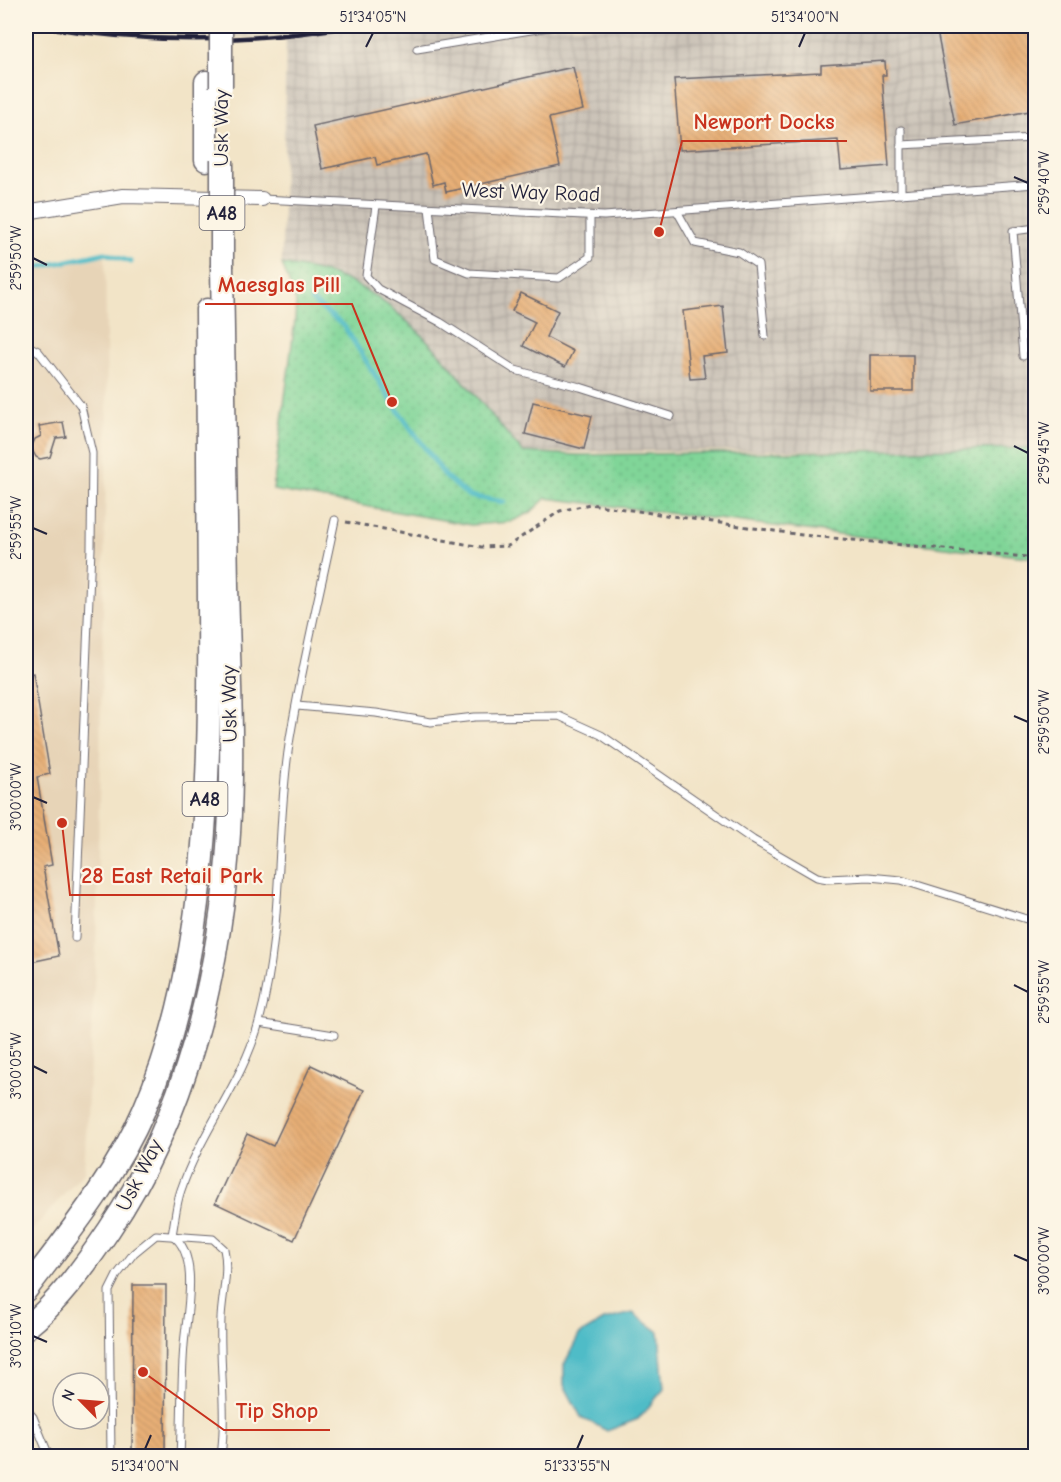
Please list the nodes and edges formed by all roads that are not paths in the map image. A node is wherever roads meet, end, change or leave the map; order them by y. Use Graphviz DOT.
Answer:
graph roads {
  1 [pos="205,26"];
  2 [pos="221,26"];
  3 [pos="555,26"];
  4 [pos="417,49"];
  5 [pos="214,84"];
  6 [pos="901,130"];
  7 [pos="1035,138"];
  8 [pos="901,145"];
  9 [pos="1035,184"];
  10 [pos="901,194"];
  11 [pos="262,200"];
  12 [pos="1035,201"];
  13 [pos="376,206"];
  14 [pos="429,208"];
  15 [pos="677,211"];
  16 [pos="26,212"];
  17 [pos="590,216"];
  18 [pos="1035,228"];
  19 [pos="214,265"];
  20 [pos="765,336"];
  21 [pos="26,345"];
  22 [pos="1023,356"];
  23 [pos="671,416"];
  24 [pos="335,520"];
  25 [pos="297,706"];
  26 [pos="1035,922"];
  27 [pos="75,938"];
  28 [pos="259,1023"];
  29 [pos="334,1035"];
  30 [pos="172,1235"];
  31 [pos="26,1290"];
  32 [pos="26,1328"];
  33 [pos="26,1409"];
  34 [pos="49,1456"];
  35 [pos="111,1456"];
  36 [pos="180,1456"];
  37 [pos="221,1456"];
  1 -- 5 [label="main road, Usk Way / A48"];
  2 -- 5 [label="main road, Usk Way / A48, bridge"];
  3 -- 4 [label="lane"];
  5 -- 19 [label="main road, Usk Way / A48, bridge"];
  6 -- 8 [label="lane"];
  7 -- 8 [label="lane"];
  8 -- 10 [label="lane"];
  9 -- 10 [label="lane, West Way Road"];
  9 -- 12 [label="lane"];
  10 -- 15 [label="lane, West Way Road"];
  11 -- 13 [label="lane, West Way Road"];
  11 -- 16 [label="street, West Way Road"];
  13 -- 14 [label="lane, West Way Road"];
  13 -- 23 [label="lane"];
  14 -- 17 [label="lane, West Way Road"];
  14 -- 17 [label="lane"];
  15 -- 17 [label="lane, West Way Road"];
  15 -- 20 [label="lane"];
  18 -- 22 [label="lane"];
  19 -- 31 [label="main road, Usk Way / A48"];
  19 -- 32 [label="main road, Usk Way / A48"];
  21 -- 27 [label="lane"];
  24 -- 25 [label="lane"];
  25 -- 26 [label="lane"];
  25 -- 28 [label="lane"];
  28 -- 29 [label="lane"];
  28 -- 30 [label="lane"];
  30 -- 35 [label="lane"];
  30 -- 36 [label="lane"];
  30 -- 37 [label="lane"];
  33 -- 34 [label="lane"];
}
